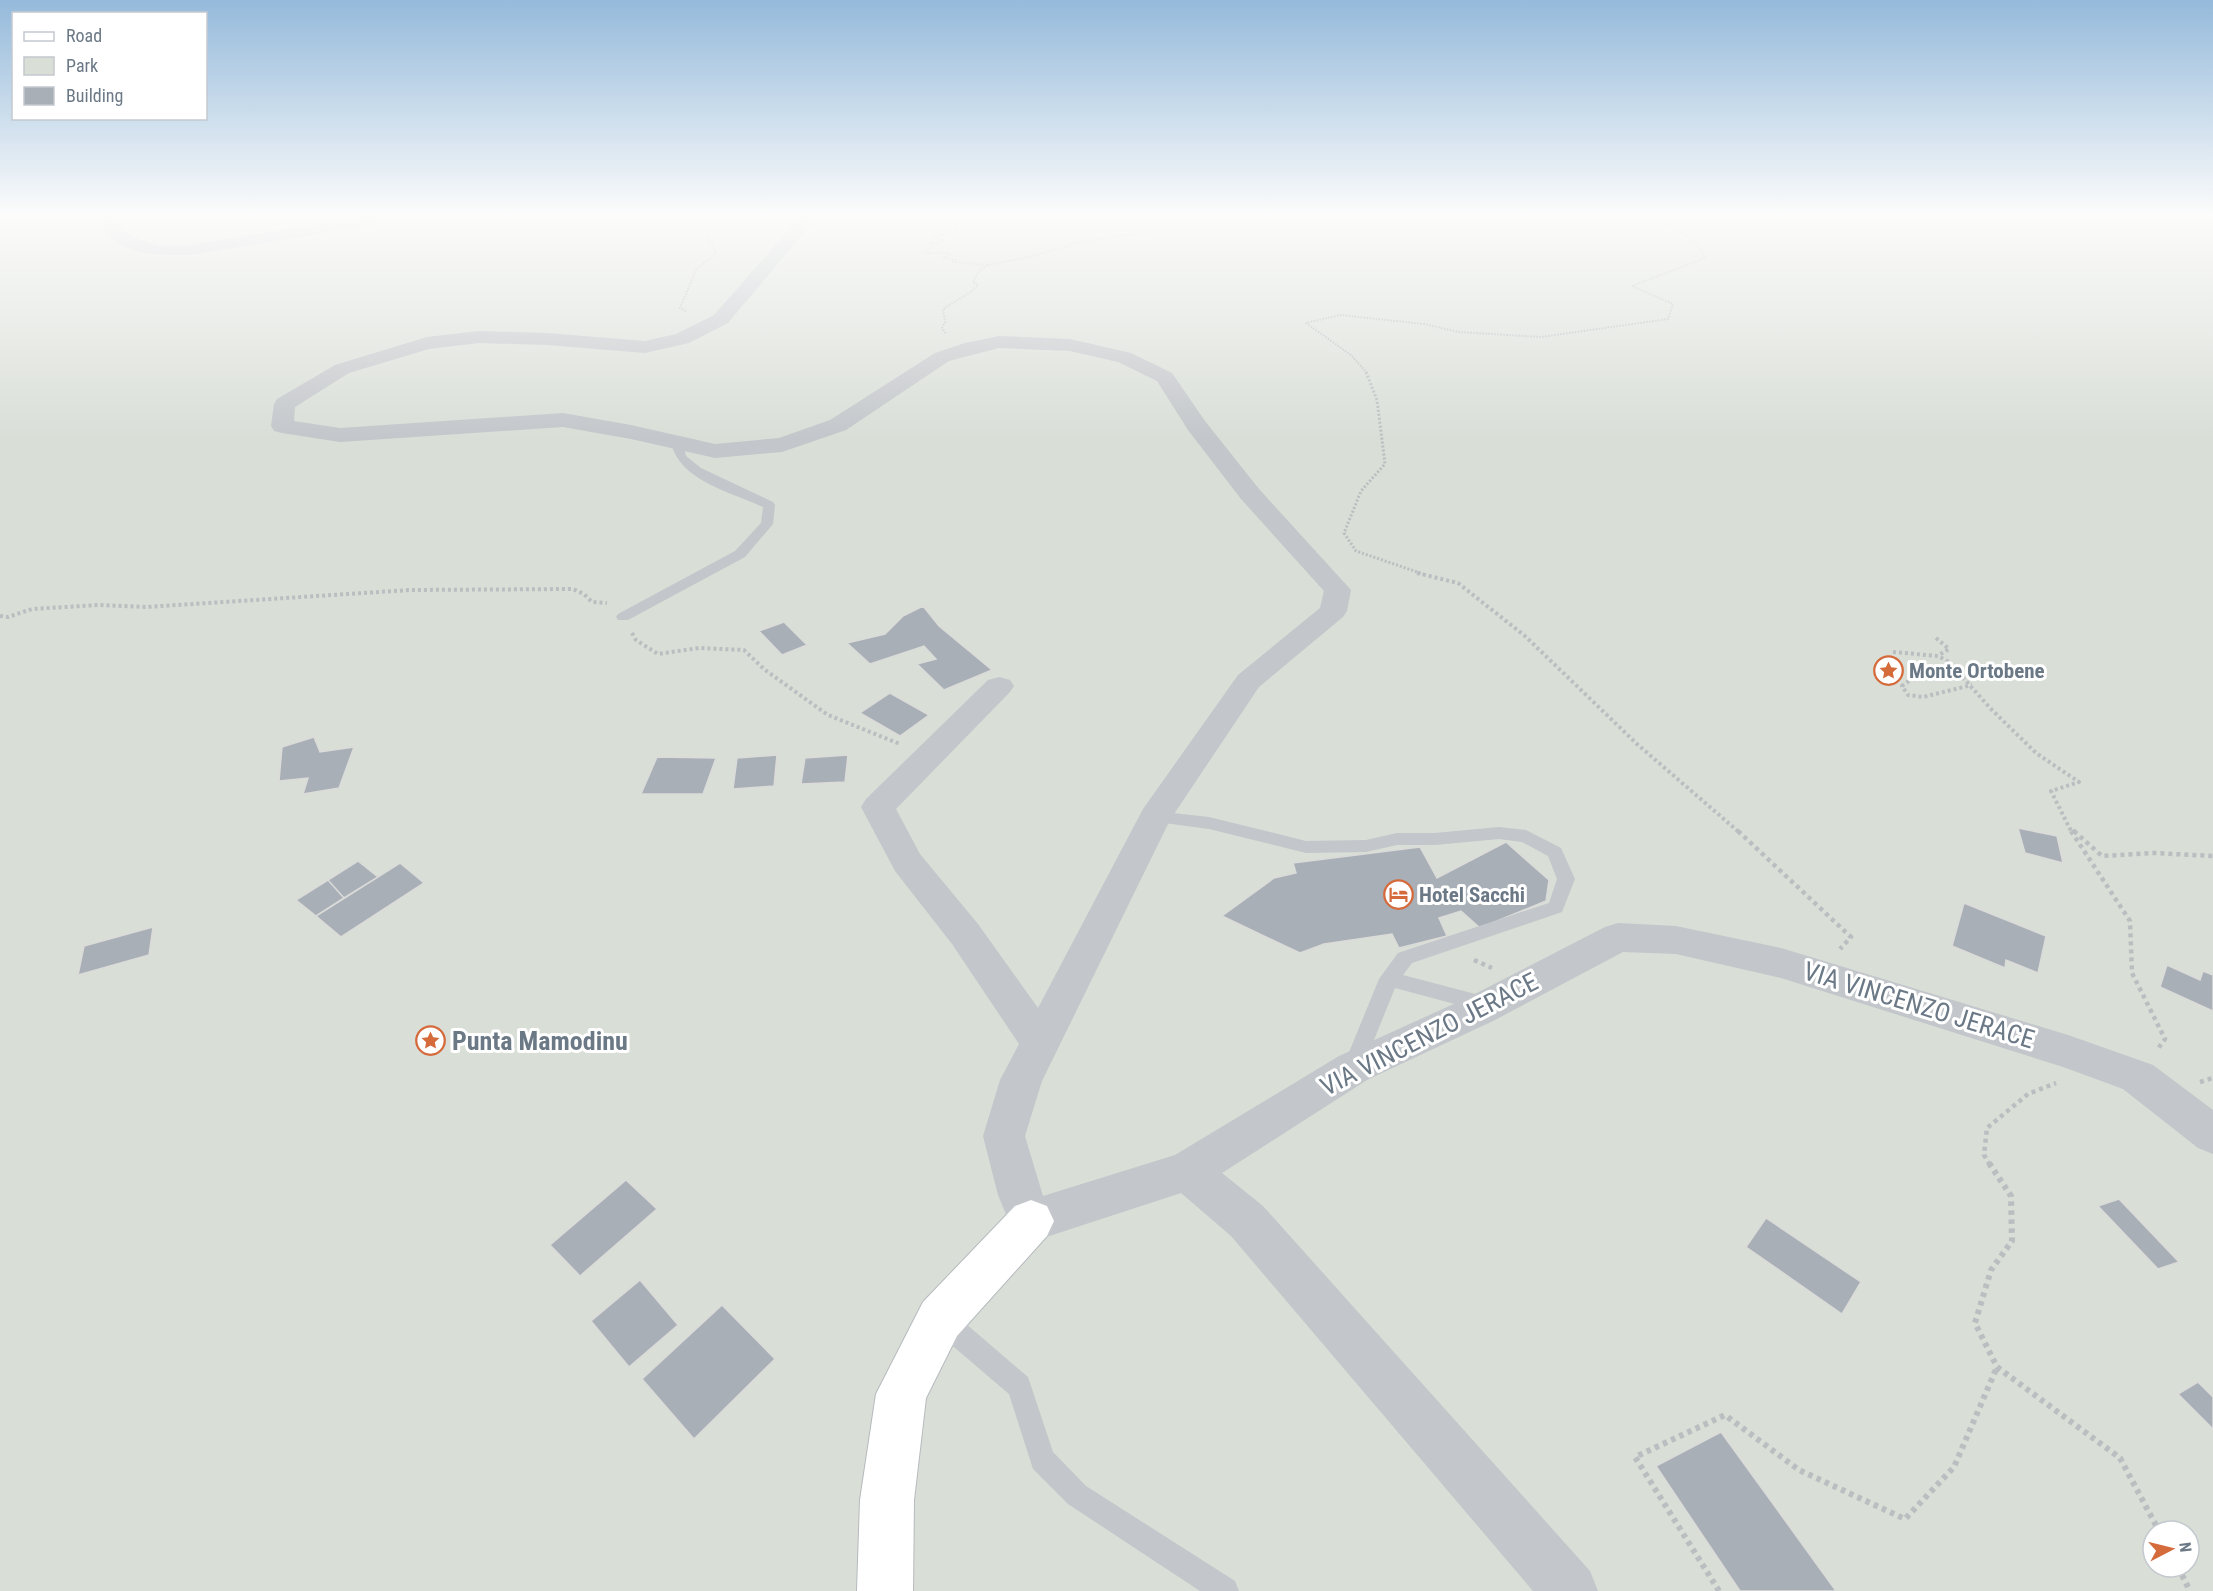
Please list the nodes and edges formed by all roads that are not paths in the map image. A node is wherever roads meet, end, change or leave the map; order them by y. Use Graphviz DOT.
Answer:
graph roads {
  1 [pos="746,290"];
  2 [pos="677,443"];
  3 [pos="623,617"];
  4 [pos="999,686"];
  5 [pos="1155,817"];
  6 [pos="1389,979"];
  7 [pos="1481,1009"];
  8 [pos="1040,1043"];
  9 [pos="1353,1068"];
  10 [pos="2213,1135"];
  11 [pos="1187,1171"];
  12 [pos="1031,1221"];
  13 [pos="940,1319"];
  14 [pos="885,1591"];
  15 [pos="1225,1591"];
  16 [pos="1570,1591"];
  1 -- 2 [label="street"];
  2 -- 3 [label="lane"];
  2 -- 5 [label="street"];
  4 -- 8 [label="street"];
  5 -- 6 [label="lane"];
  5 -- 8 [label="street"];
  6 -- 7 [label="lane"];
  6 -- 9 [label="lane"];
  7 -- 9 [label="street, VIA VINCENZO JERACE"];
  7 -- 10 [label="street, VIA VINCENZO JERACE"];
  8 -- 12 [label="street"];
  9 -- 11 [label="street, VIA VINCENZO JERACE"];
  11 -- 12 [label="street, VIA VINCENZO JERACE"];
  11 -- 16 [label="street"];
  12 -- 13 [label="street"];
  13 -- 14 [label="street"];
  13 -- 15 [label="lane"];
}
